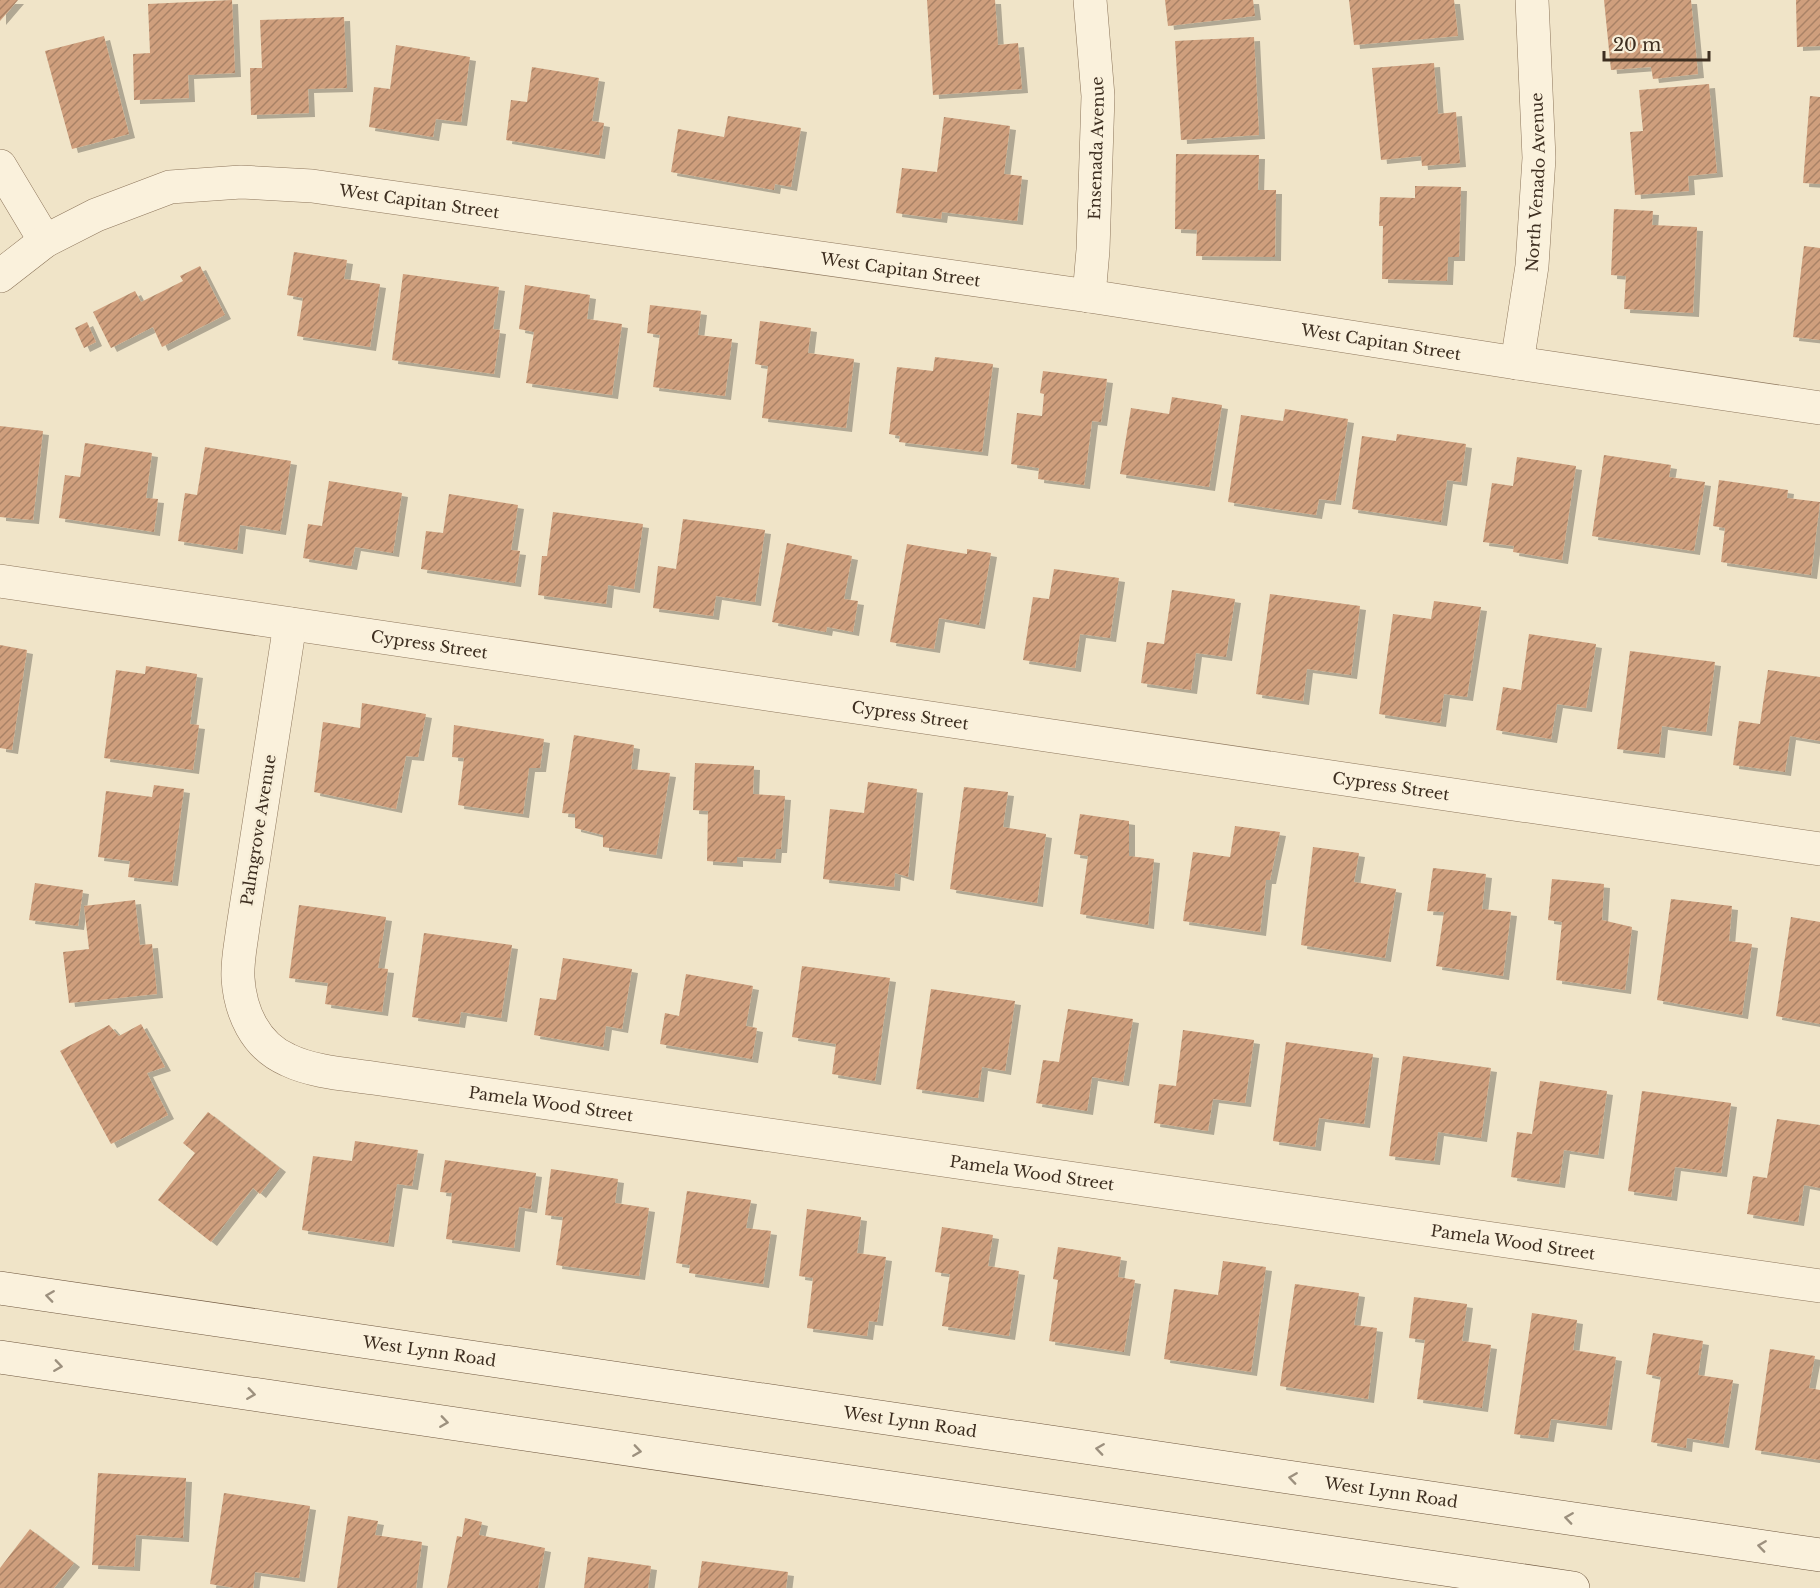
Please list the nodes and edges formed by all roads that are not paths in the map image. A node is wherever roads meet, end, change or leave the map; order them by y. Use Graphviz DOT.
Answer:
graph roads {
  1 [pos="1090,0"];
  2 [pos="1532,0"];
  3 [pos="0,166"];
  4 [pos="45,241"];
  5 [pos="0,276"];
  6 [pos="1089,296"];
  7 [pos="1517,363"];
  8 [pos="1820,408"];
  9 [pos="0,581"];
  10 [pos="290,624"];
  11 [pos="1820,849"];
  12 [pos="255,1033"];
  13 [pos="1820,1286"];
  14 [pos="0,1288"];
  15 [pos="0,1357"];
  16 [pos="1820,1555"];
  17 [pos="1573,1588"];
  1 -- 6 [label="street, Ensenada Avenue"];
  2 -- 7 [label="street, North Venado Avenue"];
  3 -- 4 [label="street"];
  4 -- 5 [label="street, West Capitan Street"];
  4 -- 6 [label="street, West Capitan Street"];
  6 -- 7 [label="street, West Capitan Street"];
  7 -- 8 [label="street, West Capitan Street"];
  9 -- 10 [label="street, Cypress Street"];
  10 -- 11 [label="street, Cypress Street"];
  10 -- 12 [label="street, Palmgrove Avenue"];
  12 -- 13 [label="street, Pamela Wood Street"];
  16 -- 14 [label="street, West Lynn Road, one-way"];
  15 -- 17 [label="street, one-way"];
}
